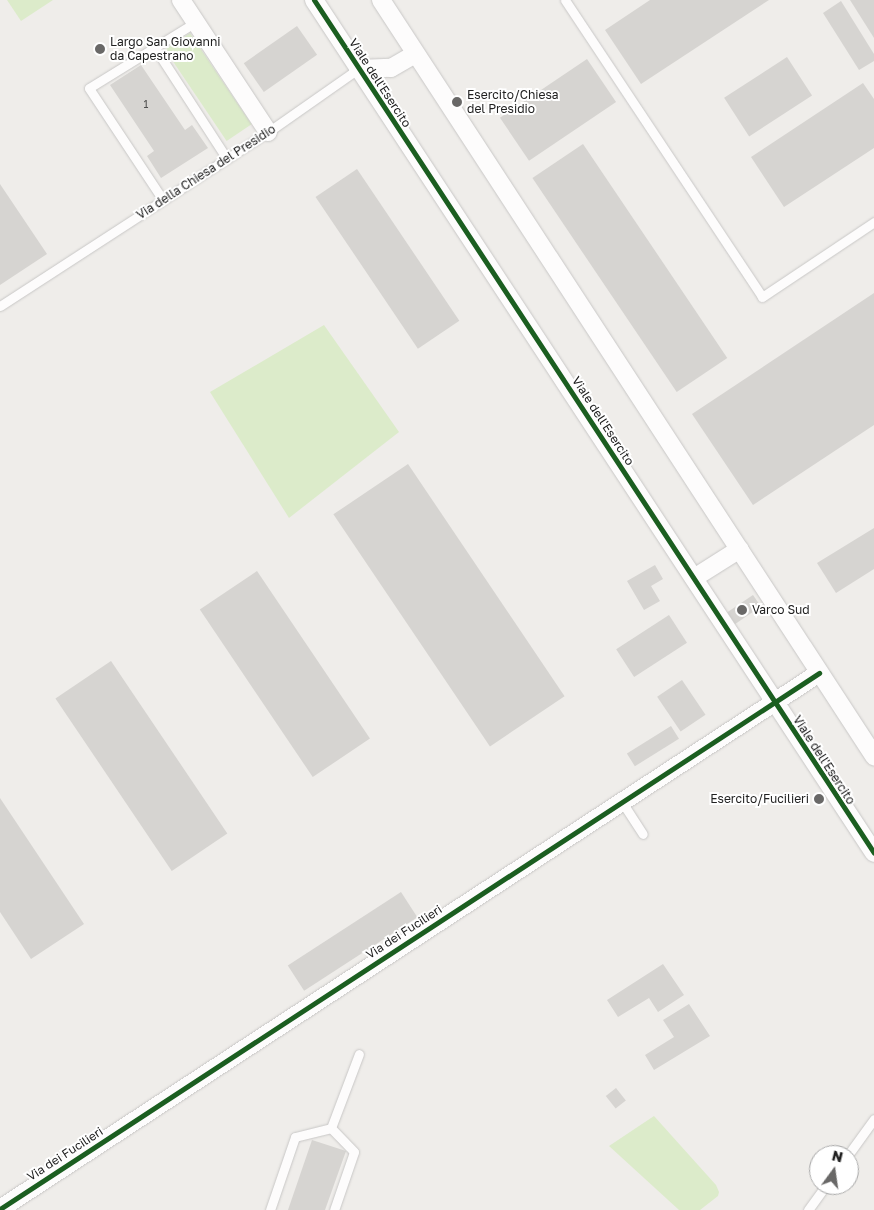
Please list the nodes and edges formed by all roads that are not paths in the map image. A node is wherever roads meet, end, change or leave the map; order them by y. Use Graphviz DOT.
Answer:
graph roads {
  1 [pos="181,0"];
  2 [pos="314,0"];
  3 [pos="381,0"];
  4 [pos="565,0"];
  5 [pos="196,22"];
  6 [pos="155,48"];
  7 [pos="415,54"];
  8 [pos="358,68"];
  9 [pos="268,132"];
  10 [pos="227,159"];
  11 [pos="163,200"];
  12 [pos="874,222"];
  13 [pos="0,306"];
  14 [pos="740,549"];
  15 [pos="694,578"];
  16 [pos="819,673"];
  17 [pos="775,703"];
  18 [pos="874,756"];
  19 [pos="622,802"];
  20 [pos="643,834"];
  21 [pos="874,853"];
  22 [pos="359,1054"];
  23 [pos="874,1118"];
  24 [pos="331,1128"];
  25 [pos="855,1145"];
  26 [pos="819,1195"];
  27 [pos="0,1209"];
  28 [pos="270,1210"];
  29 [pos="334,1210"];
  30 [pos="808,1210"];
  1 -- 5 [label="street"];
  2 -- 8 [label="street, Viale dell'Esercito"];
  3 -- 7 [label="street"];
  4 -- 12 [label="lane"];
  5 -- 6 [label="lane"];
  5 -- 9 [label="street"];
  6 -- 10 [label="lane"];
  6 -- 11 [label="lane"];
  7 -- 8 [label="street"];
  7 -- 14 [label="street"];
  8 -- 9 [label="lane, Via della Chiesa del Presidio"];
  8 -- 15 [label="street, Viale dell'Esercito"];
  9 -- 10 [label="lane, Via della Chiesa del Presidio"];
  10 -- 11 [label="lane, Via della Chiesa del Presidio"];
  11 -- 13 [label="lane, Via della Chiesa del Presidio"];
  14 -- 15 [label="street"];
  14 -- 16 [label="street"];
  15 -- 17 [label="street, Viale dell'Esercito"];
  16 -- 17 [label="street, Via dei Fucilieri"];
  16 -- 18 [label="street"];
  17 -- 19 [label="street, Via dei Fucilieri"];
  17 -- 21 [label="street, Viale dell'Esercito"];
  19 -- 20 [label="lane"];
  19 -- 27 [label="street, Via dei Fucilieri"];
  22 -- 24 [label="lane"];
  23 -- 25 [label="lane"];
  24 -- 28 [label="lane"];
  24 -- 29 [label="lane"];
  26 -- 30 [label="lane"];
}
